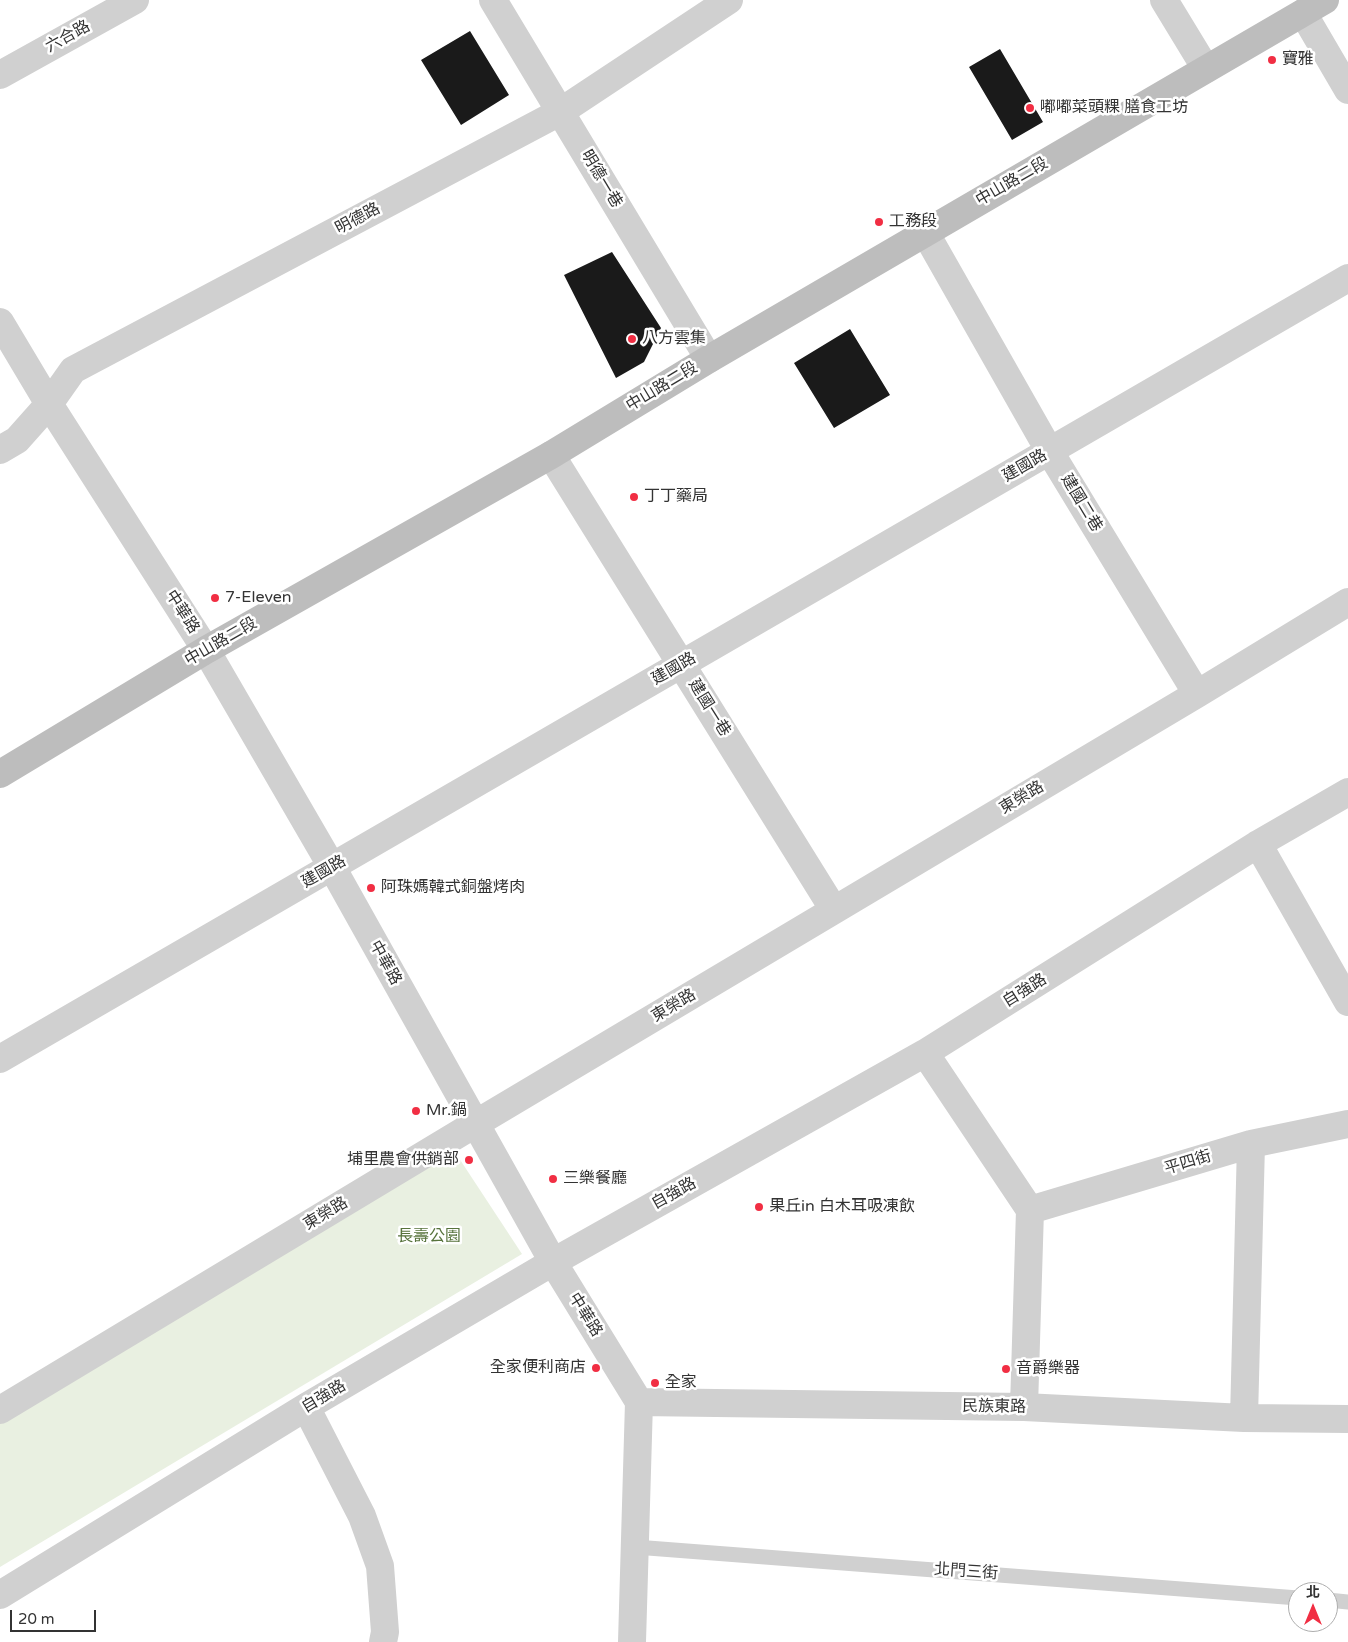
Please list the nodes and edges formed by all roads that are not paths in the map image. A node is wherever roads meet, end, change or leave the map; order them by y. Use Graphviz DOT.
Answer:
graph roads {
  1 [pos="135,0"];
  2 [pos="493,0"];
  3 [pos="730,0"];
  4 [pos="1164,0"];
  5 [pos="1314,6"];
  6 [pos="1206,69"];
  7 [pos="0,75"];
  8 [pos="1348,90"];
  9 [pos="560,112"];
  10 [pos="925,232"];
  11 [pos="1348,278"];
  12 [pos="0,322"];
  13 [pos="709,359"];
  14 [pos="49,404"];
  15 [pos="0,450"];
  16 [pos="1050,452"];
  17 [pos="551,455"];
  18 [pos="1348,602"];
  19 [pos="206,650"];
  20 [pos="682,665"];
  21 [pos="1197,694"];
  22 [pos="0,774"];
  23 [pos="1348,792"];
  24 [pos="1258,844"];
  25 [pos="332,867"];
  26 [pos="834,910"];
  27 [pos="1348,1002"];
  28 [pos="924,1053"];
  29 [pos="0,1059"];
  30 [pos="475,1124"];
  31 [pos="1348,1124"];
  32 [pos="1251,1144"];
  33 [pos="1030,1210"];
  34 [pos="552,1262"];
  35 [pos="640,1402"];
  36 [pos="306,1407"];
  37 [pos="1024,1407"];
  38 [pos="0,1410"];
  39 [pos="1244,1418"];
  40 [pos="1348,1419"];
  41 [pos="635,1546"];
  42 [pos="0,1595"];
  43 [pos="1288,1597"];
  44 [pos="382,1642"];
  45 [pos="632,1642"];
  1 -- 7 [label="street, 六合路"];
  2 -- 9 [label="street, 明德一巷"];
  3 -- 9 [label="street, 明德路"];
  4 -- 6 [label="street"];
  5 -- 6 [label="street, 中山路二段"];
  5 -- 8 [label="street"];
  6 -- 10 [label="street, 中山路二段"];
  9 -- 13 [label="street, 明德一巷"];
  9 -- 14 [label="street, 明德路"];
  10 -- 13 [label="street, 中山路二段"];
  10 -- 16 [label="street, 建國二巷"];
  11 -- 16 [label="street, 建國路"];
  12 -- 14 [label="street, 中華路"];
  13 -- 17 [label="street, 中山路二段"];
  14 -- 15 [label="street, 明德路"];
  14 -- 19 [label="street, 中華路"];
  16 -- 20 [label="street, 建國路"];
  16 -- 21 [label="street, 建國二巷"];
  17 -- 19 [label="street, 中山路二段"];
  17 -- 20 [label="street, 建國一巷"];
  18 -- 21 [label="street, 東榮路"];
  19 -- 22 [label="street, 中山路二段"];
  19 -- 25 [label="street, 中華路"];
  20 -- 25 [label="street, 建國路"];
  20 -- 26 [label="street, 建國一巷"];
  21 -- 26 [label="street, 東榮路"];
  23 -- 24 [label="street, 自強路"];
  24 -- 27 [label="street"];
  24 -- 28 [label="street, 自強路"];
  25 -- 29 [label="street, 建國路"];
  25 -- 30 [label="street, 中華路"];
  26 -- 30 [label="street, 東榮路"];
  28 -- 33 [label="street"];
  28 -- 34 [label="street, 自強路"];
  30 -- 34 [label="street, 中華路"];
  30 -- 38 [label="street, 東榮路"];
  31 -- 32 [label="street, 平四街"];
  32 -- 33 [label="street, 平四街"];
  32 -- 39 [label="street"];
  33 -- 37 [label="street"];
  34 -- 35 [label="street, 中華路"];
  34 -- 36 [label="street, 自強路"];
  35 -- 37 [label="street, 民族東路"];
  35 -- 41 [label="street"];
  36 -- 42 [label="street, 自強路"];
  36 -- 44 [label="street"];
  37 -- 39 [label="street, 民族東路"];
  39 -- 40 [label="street, 民族東路"];
  41 -- 43 [label="lane, 北門三街"];
  41 -- 45 [label="street"];
}
